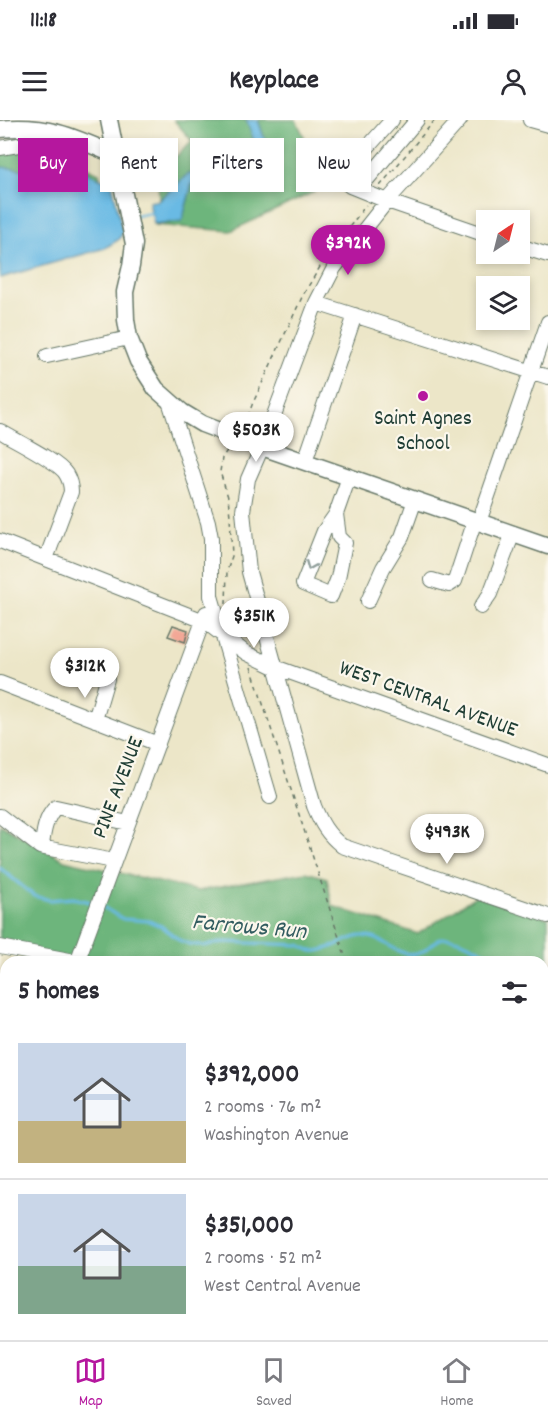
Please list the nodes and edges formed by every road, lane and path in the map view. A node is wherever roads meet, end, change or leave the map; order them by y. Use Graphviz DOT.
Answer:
graph roads {
  1 [pos="109,120"];
  2 [pos="392,120"];
  3 [pos="417,120"];
  4 [pos="435,120"];
  5 [pos="460,120"];
  6 [pos="530,120"];
  7 [pos="548,125"];
  8 [pos="0,129"];
  9 [pos="62,134"];
  10 [pos="112,138"];
  11 [pos="371,143"];
  12 [pos="0,148"];
  13 [pos="100,148"];
  14 [pos="371,175"];
  15 [pos="124,192"];
  16 [pos="367,192"];
  17 [pos="373,194"];
  18 [pos="387,201"];
  19 [pos="476,232"];
  20 [pos="530,249"];
  21 [pos="548,255"];
  22 [pos="316,303"];
  23 [pos="355,315"];
  24 [pos="548,322"];
  25 [pos="129,338"];
  26 [pos="47,356"];
  27 [pos="531,371"];
  28 [pos="548,376"];
  29 [pos="169,401"];
  30 [pos="0,431"];
  31 [pos="237,436"];
  32 [pos="262,447"];
  33 [pos="305,461"];
  34 [pos="349,477"];
  35 [pos="416,500"];
  36 [pos="336,514"];
  37 [pos="477,521"];
  38 [pos="513,533"];
  39 [pos="547,541"];
  40 [pos="0,542"];
  41 [pos="46,560"];
  42 [pos="432,580"];
  43 [pos="210,596"];
  44 [pos="368,601"];
  45 [pos="482,607"];
  46 [pos="204,621"];
  47 [pos="223,636"];
  48 [pos="246,653"];
  49 [pos="275,667"];
  50 [pos="107,679"];
  51 [pos="0,683"];
  52 [pos="95,720"];
  53 [pos="158,744"];
  54 [pos="548,765"];
  55 [pos="270,796"];
  56 [pos="0,816"];
  57 [pos="128,823"];
  58 [pos="42,848"];
  59 [pos="114,861"];
  60 [pos="548,916"];
  61 [pos="0,947"];
  62 [pos="50,956"];
  63 [pos="80,956"];
  64 [pos="345,956"];
  1 -- 10 [label="main road"];
  2 -- 11 [label="street"];
  3 -- 14 [label="street"];
  4 -- 17 [label="path"];
  5 -- 18 [label="street"];
  6 -- 7 [label="street"];
  8 -- 9 [label="main road"];
  9 -- 12 [label="street"];
  9 -- 13 [label="main road"];
  15 -- 25 [label="main road"];
  16 -- 17 [label="street"];
  17 -- 18 [label="street"];
  17 -- 31 [label="path"];
  18 -- 19 [label="street"];
  18 -- 22 [label="street"];
  20 -- 21 [label="street"];
  22 -- 23 [label="street"];
  22 -- 32 [label="street"];
  23 -- 27 [label="street"];
  23 -- 33 [label="street"];
  24 -- 27 [label="street"];
  25 -- 26 [label="street"];
  25 -- 29 [label="main road"];
  27 -- 28 [label="street"];
  27 -- 37 [label="street"];
  29 -- 31 [label="main road"];
  29 -- 43 [label="street"];
  30 -- 41 [label="street"];
  31 -- 32 [label="main road"];
  31 -- 48 [label="path"];
  32 -- 33 [label="main road"];
  32 -- 49 [label="street"];
  33 -- 34 [label="main road"];
  34 -- 35 [label="main road"];
  34 -- 36 [label="street"];
  35 -- 37 [label="main road"];
  35 -- 44 [label="street"];
  36 -- 36 [label="street, one-way"];
  37 -- 38 [label="main road"];
  37 -- 42 [label="street"];
  38 -- 39 [label="main road"];
  38 -- 45 [label="street"];
  40 -- 41 [label="street, WEST CENTRAL AVENUE"];
  41 -- 46 [label="street, WEST CENTRAL AVENUE"];
  43 -- 46 [label="street, PINE AVENUE"];
  43 -- 47 [label="street"];
  46 -- 47 [label="street, WEST CENTRAL AVENUE"];
  46 -- 53 [label="street, PINE AVENUE"];
  47 -- 48 [label="street, WEST CENTRAL AVENUE"];
  47 -- 55 [label="street"];
  48 -- 49 [label="street, WEST CENTRAL AVENUE"];
  48 -- 64 [label="path"];
  49 -- 54 [label="street, WEST CENTRAL AVENUE"];
  49 -- 60 [label="street"];
  50 -- 52 [label="street"];
  51 -- 52 [label="street"];
  52 -- 53 [label="street"];
  53 -- 57 [label="street, PINE AVENUE"];
  56 -- 58 [label="street"];
  57 -- 58 [label="street"];
  57 -- 59 [label="street, PINE AVENUE"];
  58 -- 59 [label="street"];
  59 -- 63 [label="street, PINE AVENUE"];
  61 -- 62 [label="street"];
}
